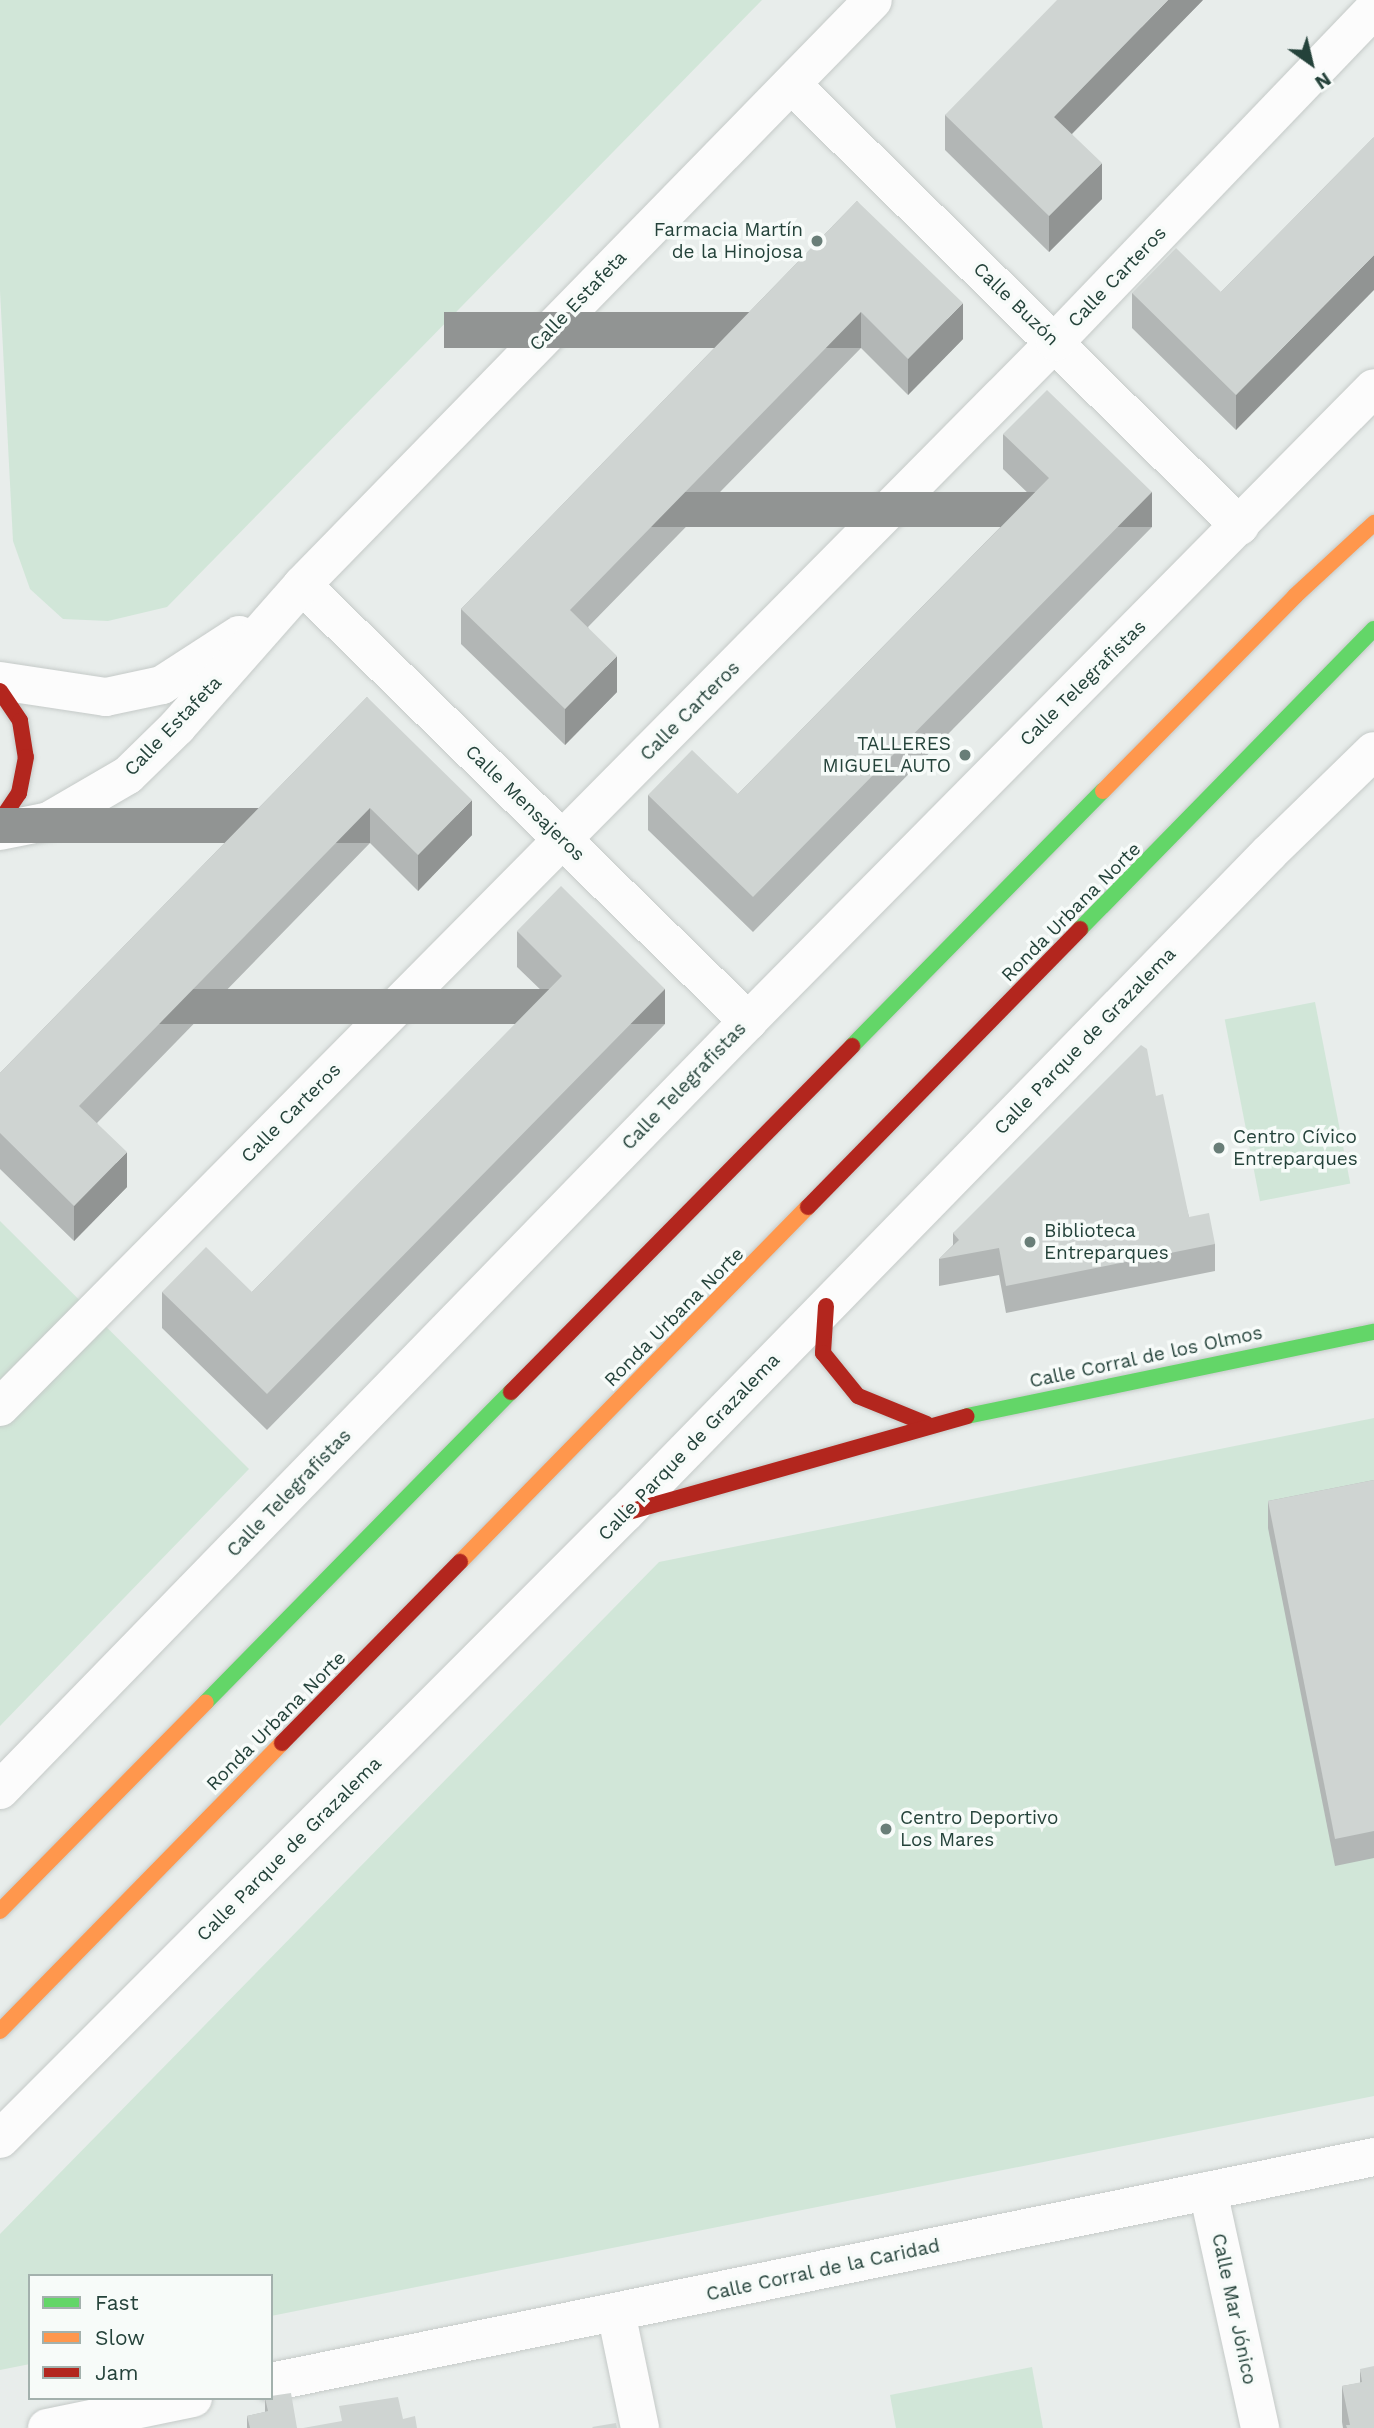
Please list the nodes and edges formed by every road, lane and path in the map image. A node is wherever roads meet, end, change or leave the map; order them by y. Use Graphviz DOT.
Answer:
graph roads {
  1 [pos="873,0"];
  2 [pos="1374,9"];
  3 [pos="791,84"];
  4 [pos="1055,342"];
  5 [pos="1374,387"];
  6 [pos="1358,514"];
  7 [pos="1374,523"];
  8 [pos="1240,526"];
  9 [pos="293,595"];
  10 [pos="1295,596"];
  11 [pos="1374,629"];
  12 [pos="0,681"];
  13 [pos="0,691"];
  14 [pos="1374,751"];
  15 [pos="0,821"];
  16 [pos="0,831"];
  17 [pos="562,839"];
  18 [pos="748,1021"];
  19 [pos="826,1306"];
  20 [pos="1374,1332"];
  21 [pos="0,1407"];
  22 [pos="926,1424"];
  23 [pos="625,1513"];
  24 [pos="0,1790"];
  25 [pos="0,1911"];
  26 [pos="0,2031"];
  27 [pos="0,2138"];
  28 [pos="1374,2157"];
  29 [pos="1208,2191"];
  30 [pos="616,2312"];
  31 [pos="273,2382"];
  32 [pos="189,2400"];
  33 [pos="158,2417"];
  34 [pos="47,2428"];
  35 [pos="640,2428"];
  36 [pos="1260,2428"];
  1 -- 3 [label="street, Calle Estafeta"];
  2 -- 4 [label="street, Calle Carteros"];
  3 -- 4 [label="street, Calle Buzón"];
  3 -- 9 [label="street, Calle Estafeta"];
  4 -- 8 [label="street, Calle Buzón"];
  4 -- 17 [label="street, Calle Carteros"];
  5 -- 8 [label="street, Calle Telegrafistas"];
  6 -- 10 [label="main road"];
  7 -- 10 [label="main road"];
  8 -- 18 [label="street, Calle Telegrafistas"];
  9 -- 12 [label="street, Calle Estafeta"];
  9 -- 16 [label="street, Calle Estafeta"];
  9 -- 17 [label="street, Calle Mensajeros"];
  10 -- 25 [label="main road"];
  11 -- 26 [label="main road, Ronda Urbana Norte"];
  13 -- 15 [label="main road"];
  14 -- 19 [label="street, Calle Parque de Grazalema"];
  17 -- 18 [label="street, Calle Mensajeros"];
  17 -- 21 [label="street, Calle Carteros"];
  18 -- 24 [label="street, Calle Telegrafistas"];
  19 -- 22 [label="main road"];
  19 -- 23 [label="street, Calle Parque de Grazalema"];
  20 -- 22 [label="main road, Calle Corral de los Olmos"];
  22 -- 23 [label="main road, Calle Corral de los Olmos"];
  23 -- 27 [label="street, Calle Parque de Grazalema"];
  28 -- 29 [label="street, Calle Corral de la Caridad"];
  29 -- 30 [label="street, Calle Corral de la Caridad"];
  29 -- 36 [label="street, Calle Mar Jónico"];
  30 -- 31 [label="street, Calle Corral de la Caridad"];
  30 -- 35 [label="street"];
  32 -- 33 [label="street"];
  33 -- 34 [label="street"];
}
